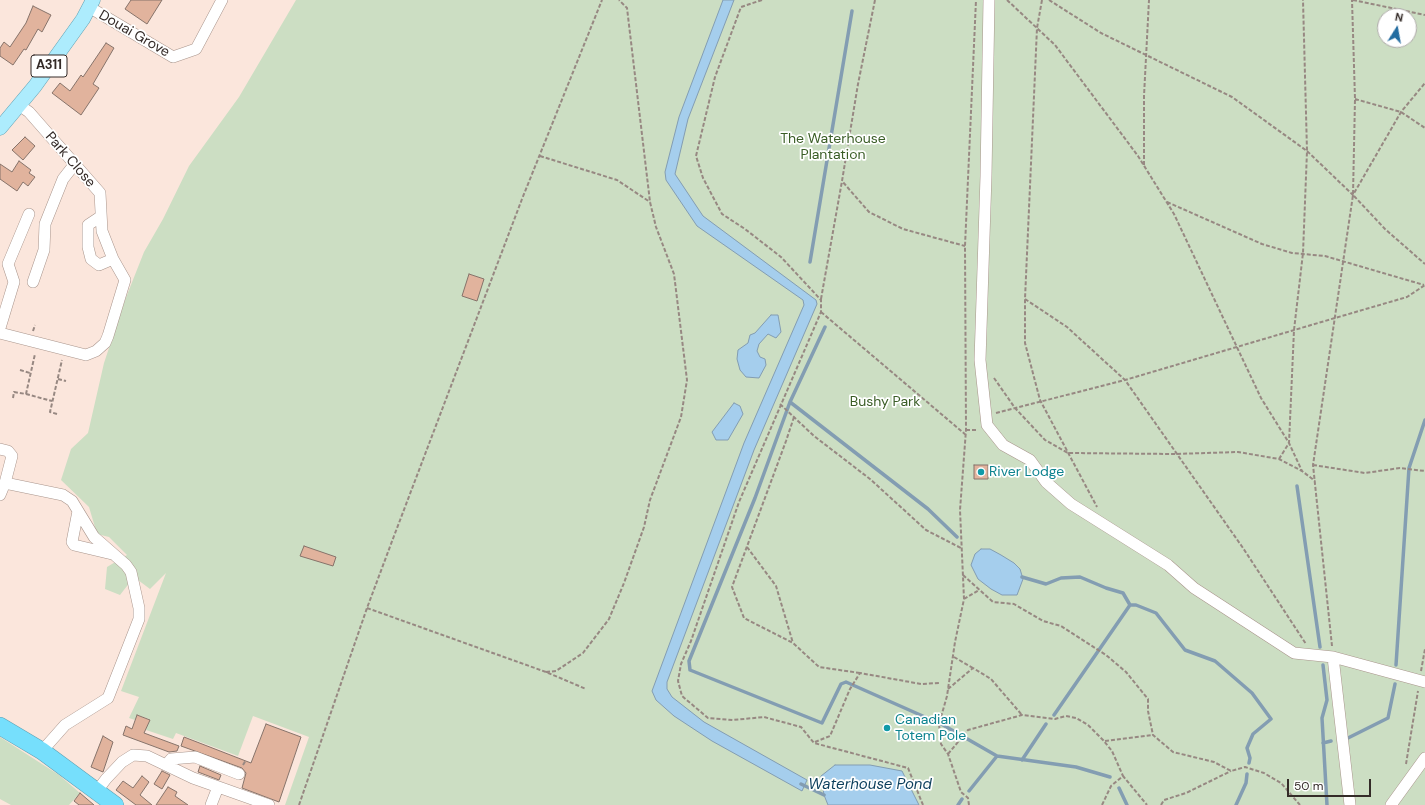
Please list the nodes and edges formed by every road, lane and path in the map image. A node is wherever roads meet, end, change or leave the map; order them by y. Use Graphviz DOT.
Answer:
graph roads {
  1 [pos="222,0"];
  2 [pos="602,0"];
  3 [pos="619,0"];
  4 [pos="762,0"];
  5 [pos="875,0"];
  6 [pos="976,0"];
  7 [pos="989,0"];
  8 [pos="1007,0"];
  9 [pos="1042,0"];
  10 [pos="1049,0"];
  11 [pos="1149,0"];
  12 [pos="1303,0"];
  13 [pos="1353,0"];
  14 [pos="91,4"];
  15 [pos="1425,15"];
  16 [pos="1037,28"];
  17 [pos="1147,55"];
  18 [pos="1425,83"];
  19 [pos="1355,99"];
  20 [pos="19,105"];
  21 [pos="1401,112"];
  22 [pos="0,128"];
  23 [pos="1425,128"];
  24 [pos="1307,151"];
  25 [pos="540,156"];
  26 [pos="74,164"];
  27 [pos="1144,166"];
  28 [pos="842,180"];
  29 [pos="1353,195"];
  30 [pos="1165,201"];
  31 [pos="650,202"];
  32 [pos="29,214"];
  33 [pos="100,217"];
  34 [pos="965,246"];
  35 [pos="1303,253"];
  36 [pos="113,259"];
  37 [pos="1345,262"];
  38 [pos="4,263"];
  39 [pos="1425,264"];
  40 [pos="33,282"];
  41 [pos="1425,285"];
  42 [pos="1024,299"];
  43 [pos="821,300"];
  44 [pos="821,312"];
  45 [pos="1335,318"];
  46 [pos="0,328"];
  47 [pos="1294,330"];
  48 [pos="0,333"];
  49 [pos="38,343"];
  50 [pos="1238,347"];
  51 [pos="65,350"];
  52 [pos="20,370"];
  53 [pos="31,373"];
  54 [pos="993,378"];
  55 [pos="58,379"];
  56 [pos="1125,380"];
  57 [pos="66,381"];
  58 [pos="26,394"];
  59 [pos="13,398"];
  60 [pos="1040,400"];
  61 [pos="52,401"];
  62 [pos="780,404"];
  63 [pos="1016,408"];
  64 [pos="57,414"];
  65 [pos="987,416"];
  66 [pos="794,417"];
  67 [pos="966,436"];
  68 [pos="1289,443"];
  69 [pos="0,449"];
  70 [pos="1068,453"];
  71 [pos="1175,454"];
  72 [pos="1280,459"];
  73 [pos="1313,465"];
  74 [pos="1302,471"];
  75 [pos="1425,471"];
  76 [pos="1315,481"];
  77 [pos="5,483"];
  78 [pos="0,495"];
  79 [pos="1098,508"];
  80 [pos="78,511"];
  81 [pos="747,547"];
  82 [pos="961,548"];
  83 [pos="112,554"];
  84 [pos="962,574"];
  85 [pos="979,590"];
  86 [pos="964,599"];
  87 [pos="367,608"];
  88 [pos="793,643"];
  89 [pos="1425,649"];
  90 [pos="1313,655"];
  91 [pos="954,657"];
  92 [pos="1333,657"];
  93 [pos="973,668"];
  94 [pos="546,672"];
  95 [pos="860,673"];
  96 [pos="1422,681"];
  97 [pos="940,683"];
  98 [pos="586,689"];
  99 [pos="948,690"];
  100 [pos="1022,715"];
  101 [pos="0,726"];
  102 [pos="1153,735"];
  103 [pos="1104,741"];
  104 [pos="814,742"];
  105 [pos="42,751"];
  106 [pos="948,754"];
  107 [pos="1425,758"];
  108 [pos="166,765"];
  109 [pos="1406,766"];
  110 [pos="1231,771"];
  111 [pos="240,774"];
  112 [pos="1123,776"];
  113 [pos="218,787"];
  114 [pos="97,791"];
  115 [pos="1296,804"];
  116 [pos="115,805"];
  117 [pos="212,805"];
  118 [pos="269,805"];
  119 [pos="299,805"];
  120 [pos="923,805"];
  121 [pos="969,805"];
  122 [pos="1102,805"];
  123 [pos="1147,805"];
  124 [pos="1161,805"];
  125 [pos="1300,805"];
  126 [pos="1350,805"];
  127 [pos="1391,805"];
  1 -- 14 [label="street, Douai Grove"];
  2 -- 25 [label="path"];
  3 -- 31 [label="path"];
  4 -- 43 [label="path"];
  5 -- 28 [label="path"];
  6 -- 34 [label="path"];
  7 -- 65 [label="street"];
  8 -- 16 [label="path"];
  9 -- 16 [label="path"];
  10 -- 17 [label="path"];
  11 -- 17 [label="path"];
  12 -- 24 [label="path"];
  13 -- 15 [label="path"];
  13 -- 19 [label="path"];
  14 -- 20 [label="main road, A311"];
  16 -- 27 [label="path"];
  16 -- 42 [label="path"];
  17 -- 24 [label="path"];
  17 -- 27 [label="path"];
  18 -- 21 [label="path"];
  19 -- 21 [label="path"];
  19 -- 29 [label="path"];
  20 -- 22 [label="main road, A311"];
  20 -- 26 [label="street, Park Close"];
  21 -- 23 [label="path"];
  21 -- 29 [label="path"];
  24 -- 29 [label="path"];
  24 -- 35 [label="path"];
  25 -- 31 [label="path"];
  25 -- 87 [label="path"];
  26 -- 33 [label="street, Park Close"];
  26 -- 40 [label="street"];
  27 -- 30 [label="path"];
  28 -- 34 [label="path"];
  28 -- 43 [label="path"];
  29 -- 37 [label="path"];
  29 -- 39 [label="path"];
  30 -- 35 [label="path"];
  30 -- 50 [label="path"];
  31 -- 94 [label="path"];
  32 -- 38 [label="street"];
  33 -- 36 [label="street, Park Close"];
  33 -- 36 [label="street"];
  34 -- 67 [label="path"];
  35 -- 37 [label="path"];
  35 -- 47 [label="path"];
  36 -- 51 [label="street, Park Close"];
  37 -- 41 [label="path"];
  37 -- 45 [label="path"];
  38 -- 46 [label="street"];
  41 -- 45 [label="path"];
  42 -- 56 [label="path"];
  42 -- 60 [label="path"];
  43 -- 44 [label="path"];
  44 -- 62 [label="path"];
  44 -- 67 [label="path"];
  45 -- 47 [label="path"];
  45 -- 73 [label="path"];
  47 -- 50 [label="path"];
  47 -- 68 [label="path"];
  48 -- 49 [label="street"];
  49 -- 51 [label="street"];
  49 -- 53 [label="path"];
  50 -- 56 [label="path"];
  50 -- 68 [label="path"];
  51 -- 55 [label="path"];
  52 -- 53 [label="path"];
  53 -- 58 [label="path"];
  54 -- 63 [label="path"];
  55 -- 57 [label="path"];
  55 -- 61 [label="path"];
  56 -- 60 [label="path"];
  56 -- 71 [label="path"];
  58 -- 59 [label="path"];
  58 -- 61 [label="path"];
  60 -- 63 [label="path"];
  60 -- 70 [label="path"];
  61 -- 64 [label="path"];
  62 -- 66 [label="path"];
  62 -- 104 [label="path"];
  63 -- 65 [label="path"];
  63 -- 70 [label="path"];
  65 -- 90 [label="street"];
  66 -- 81 [label="path"];
  66 -- 82 [label="path"];
  67 -- 82 [label="path"];
  68 -- 72 [label="path"];
  68 -- 74 [label="path"];
  69 -- 77 [label="street"];
  70 -- 71 [label="path"];
  70 -- 79 [label="path"];
  71 -- 72 [label="path"];
  71 -- 90 [label="path"];
  72 -- 74 [label="path"];
  73 -- 75 [label="path"];
  73 -- 76 [label="path"];
  74 -- 76 [label="path"];
  76 -- 92 [label="path"];
  77 -- 78 [label="street"];
  77 -- 80 [label="street"];
  80 -- 83 [label="street"];
  80 -- 83 [label="street"];
  81 -- 88 [label="path"];
  81 -- 88 [label="path"];
  82 -- 84 [label="path"];
  83 -- 105 [label="street"];
  84 -- 85 [label="path"];
  84 -- 86 [label="path"];
  85 -- 86 [label="path"];
  85 -- 102 [label="path"];
  86 -- 91 [label="path"];
  87 -- 94 [label="path"];
  87 -- 119 [label="path"];
  88 -- 95 [label="path"];
  89 -- 96 [label="path"];
  90 -- 92 [label="street"];
  91 -- 93 [label="path"];
  91 -- 99 [label="path"];
  92 -- 96 [label="street"];
  92 -- 126 [label="street"];
  93 -- 99 [label="path"];
  93 -- 100 [label="path"];
  94 -- 98 [label="path"];
  95 -- 97 [label="path"];
  95 -- 104 [label="path"];
  96 -- 109 [label="path"];
  99 -- 106 [label="path"];
  100 -- 103 [label="path"];
  100 -- 106 [label="path"];
  101 -- 105 [label="highway"];
  102 -- 103 [label="path"];
  102 -- 110 [label="path"];
  103 -- 112 [label="path"];
  104 -- 120 [label="path"];
  105 -- 114 [label="highway"];
  106 -- 121 [label="path"];
  107 -- 127 [label="street"];
  108 -- 111 [label="street"];
  108 -- 113 [label="street"];
  108 -- 114 [label="street"];
  110 -- 115 [label="path"];
  110 -- 124 [label="path"];
  112 -- 122 [label="path"];
  112 -- 123 [label="path"];
  113 -- 117 [label="street"];
  113 -- 118 [label="street"];
  114 -- 116 [label="highway"];
  115 -- 125 [label="path"];
}
